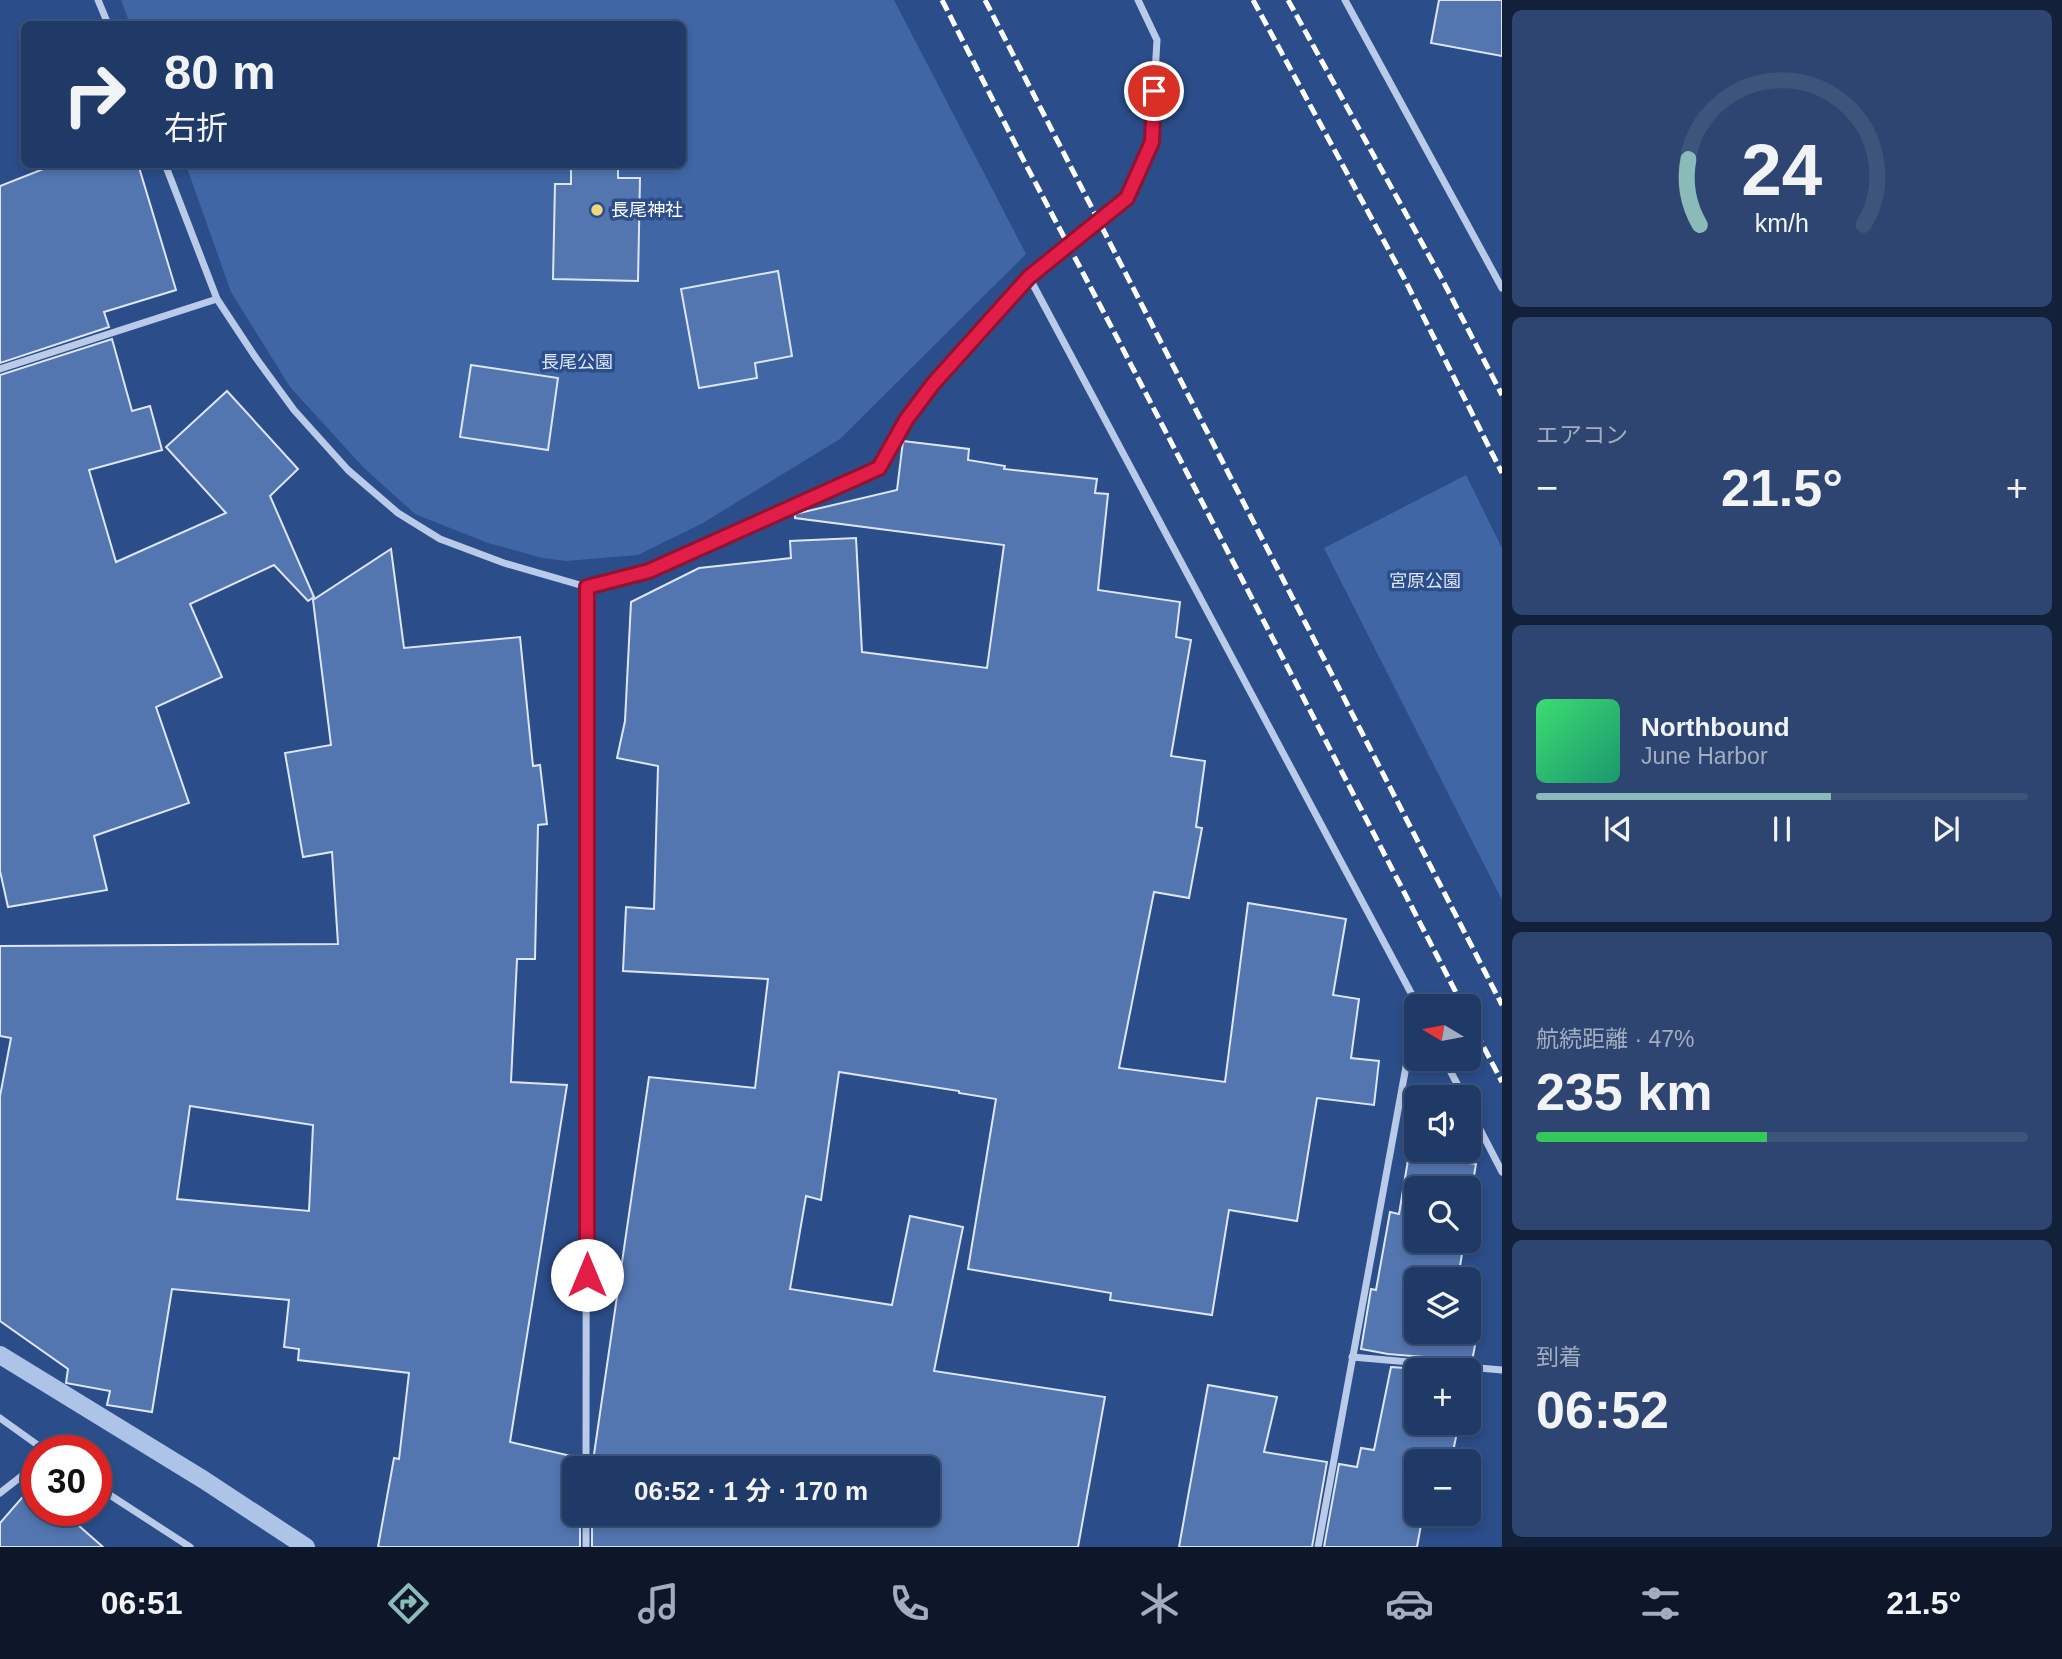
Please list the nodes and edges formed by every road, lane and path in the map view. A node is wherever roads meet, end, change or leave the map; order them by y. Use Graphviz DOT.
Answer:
graph roads {
  1 [pos="98,0"];
  2 [pos="1138,0"];
  3 [pos="1345,0"];
  4 [pos="107,21"];
  5 [pos="167,168"];
  6 [pos="1029,277"];
  7 [pos="1502,288"];
  8 [pos="216,299"];
  9 [pos="0,369"];
  10 [pos="587,587"];
  11 [pos="1410,994"];
  12 [pos="1405,1071"];
  13 [pos="1481,1131"];
  14 [pos="1502,1172"];
  15 [pos="1352,1357"];
  16 [pos="1502,1370"];
  17 [pos="0,1418"];
  18 [pos="24,1435"];
  19 [pos="586,1456"];
  20 [pos="21,1477"];
  21 [pos="0,1493"];
  22 [pos="112,1496"];
  23 [pos="586,1526"];
  24 [pos="190,1547"];
  25 [pos="586,1547"];
  26 [pos="1318,1547"];
  1 -- 4 [label="street"];
  2 -- 6 [label="street"];
  3 -- 7 [label="street"];
  5 -- 8 [label="street"];
  6 -- 10 [label="street"];
  6 -- 11 [label="street"];
  8 -- 9 [label="street"];
  8 -- 10 [label="street"];
  10 -- 19 [label="street"];
  12 -- 15 [label="street"];
  13 -- 14 [label="street"];
  15 -- 16 [label="street"];
  15 -- 26 [label="street"];
  17 -- 18 [label="street"];
  20 -- 21 [label="street"];
  22 -- 24 [label="street"];
  23 -- 25 [label="street"];
}
